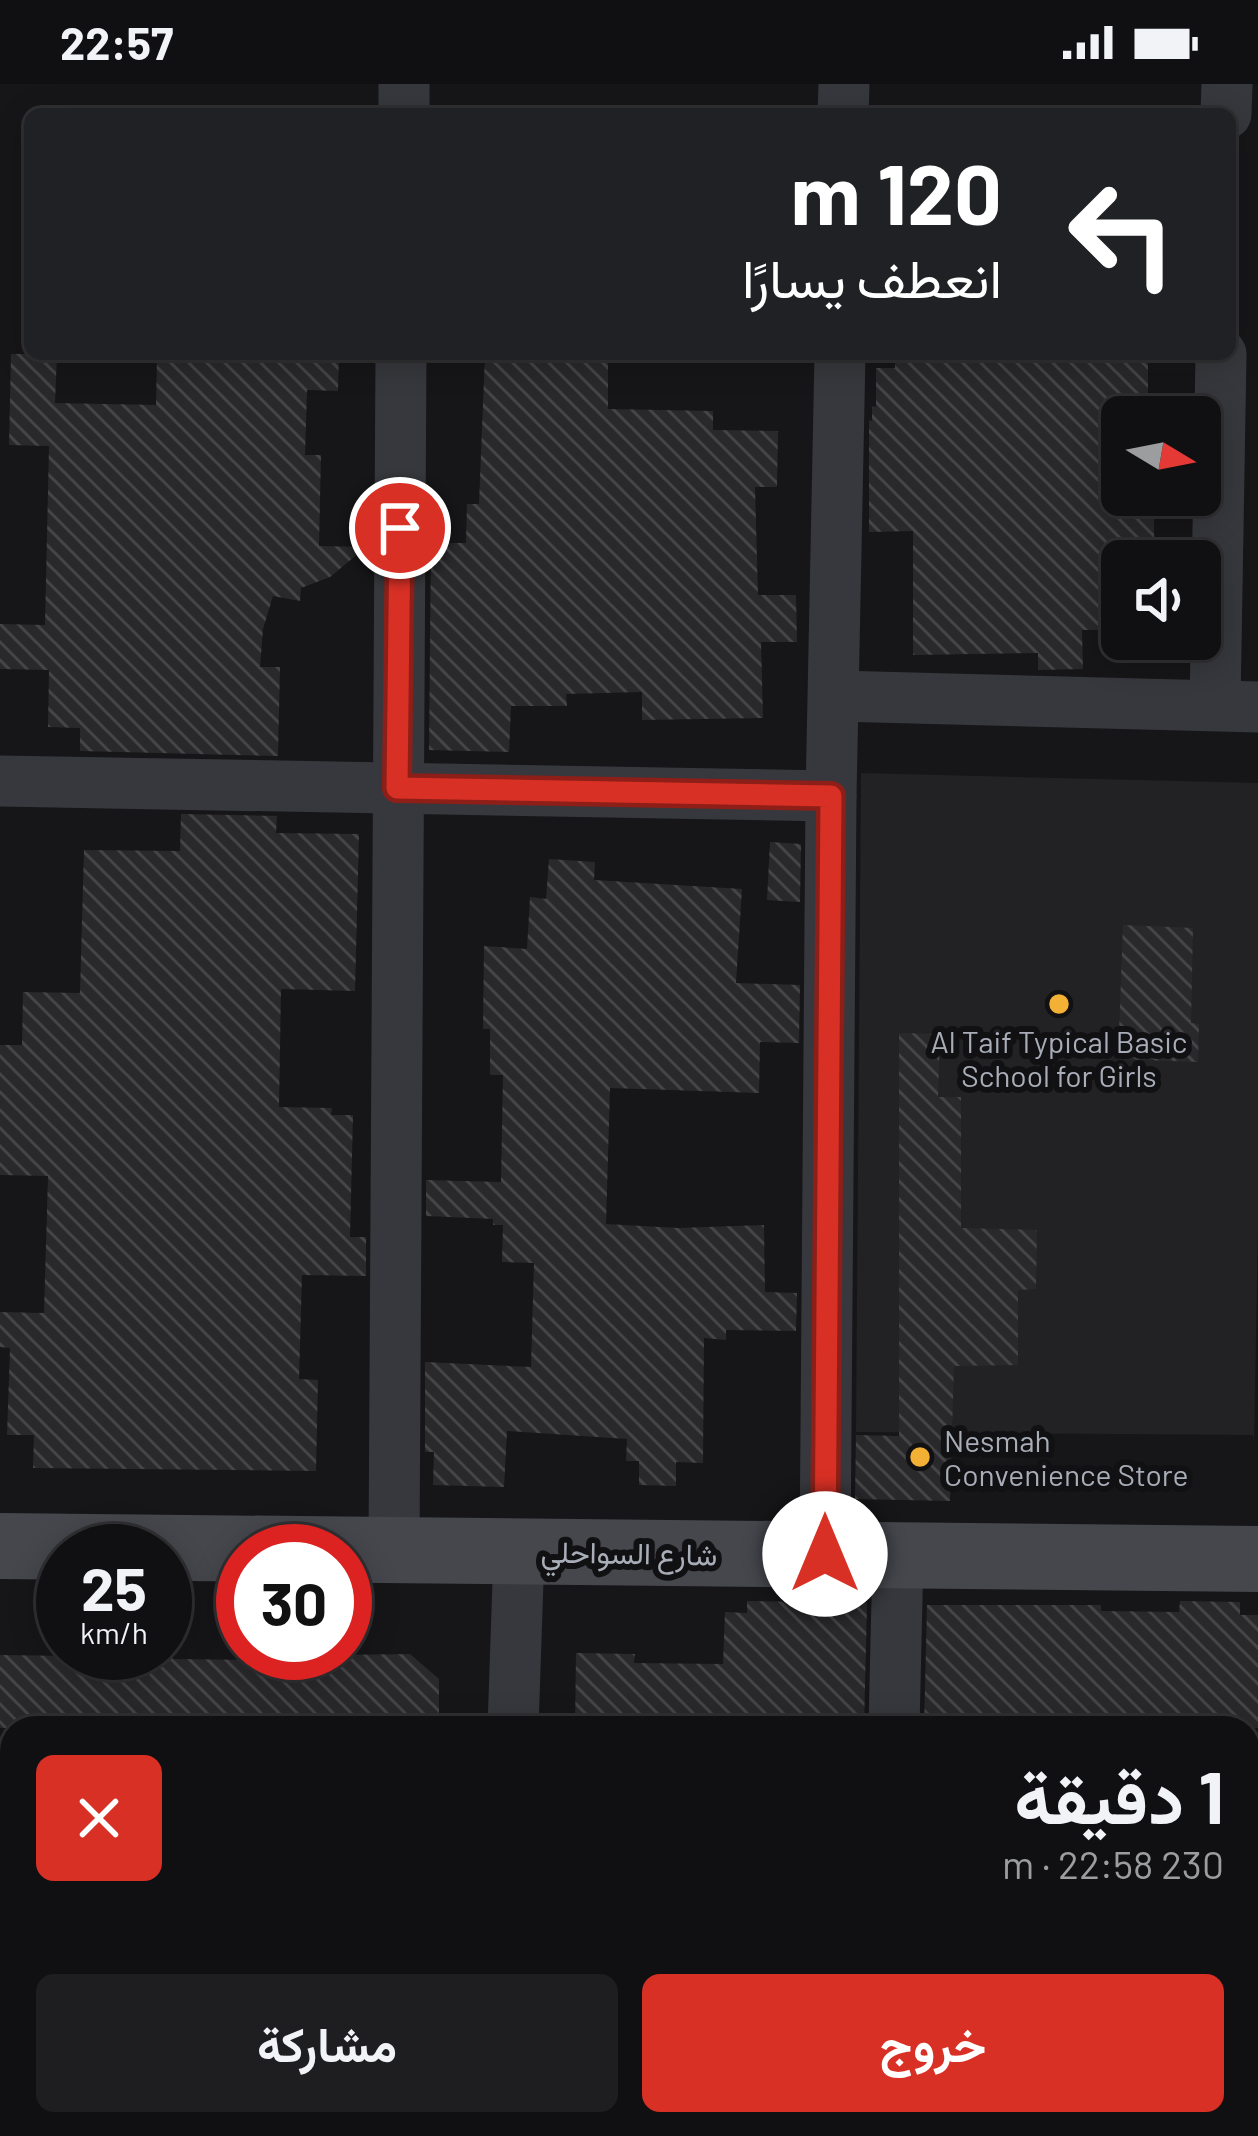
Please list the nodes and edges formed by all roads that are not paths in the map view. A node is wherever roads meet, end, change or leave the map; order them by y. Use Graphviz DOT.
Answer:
graph roads {
  1 [pos="401,360"];
  2 [pos="840,360"];
  3 [pos="1222,360"];
  4 [pos="836,696"];
  5 [pos="1236,706"];
  6 [pos="0,782"];
  7 [pos="397,788"];
  8 [pos="831,796"];
  9 [pos="0,1546"];
  10 [pos="394,1550"];
  11 [pos="519,1551"];
  12 [pos="825,1554"];
  13 [pos="898,1555"];
  14 [pos="1258,1558"];
  15 [pos="513,1716"];
  16 [pos="894,1716"];
  1 -- 7 [label="street"];
  2 -- 4 [label="street"];
  3 -- 5 [label="street"];
  4 -- 5 [label="street"];
  4 -- 8 [label="street"];
  6 -- 7 [label="street"];
  7 -- 8 [label="street"];
  7 -- 10 [label="street"];
  8 -- 12 [label="street"];
  9 -- 10 [label="street, شارع السواحلي"];
  10 -- 11 [label="street, شارع السواحلي"];
  11 -- 12 [label="street, شارع السواحلي"];
  11 -- 15 [label="street"];
  12 -- 13 [label="street, شارع السواحلي"];
  13 -- 14 [label="street, شارع السواحلي"];
  13 -- 16 [label="street"];
}
